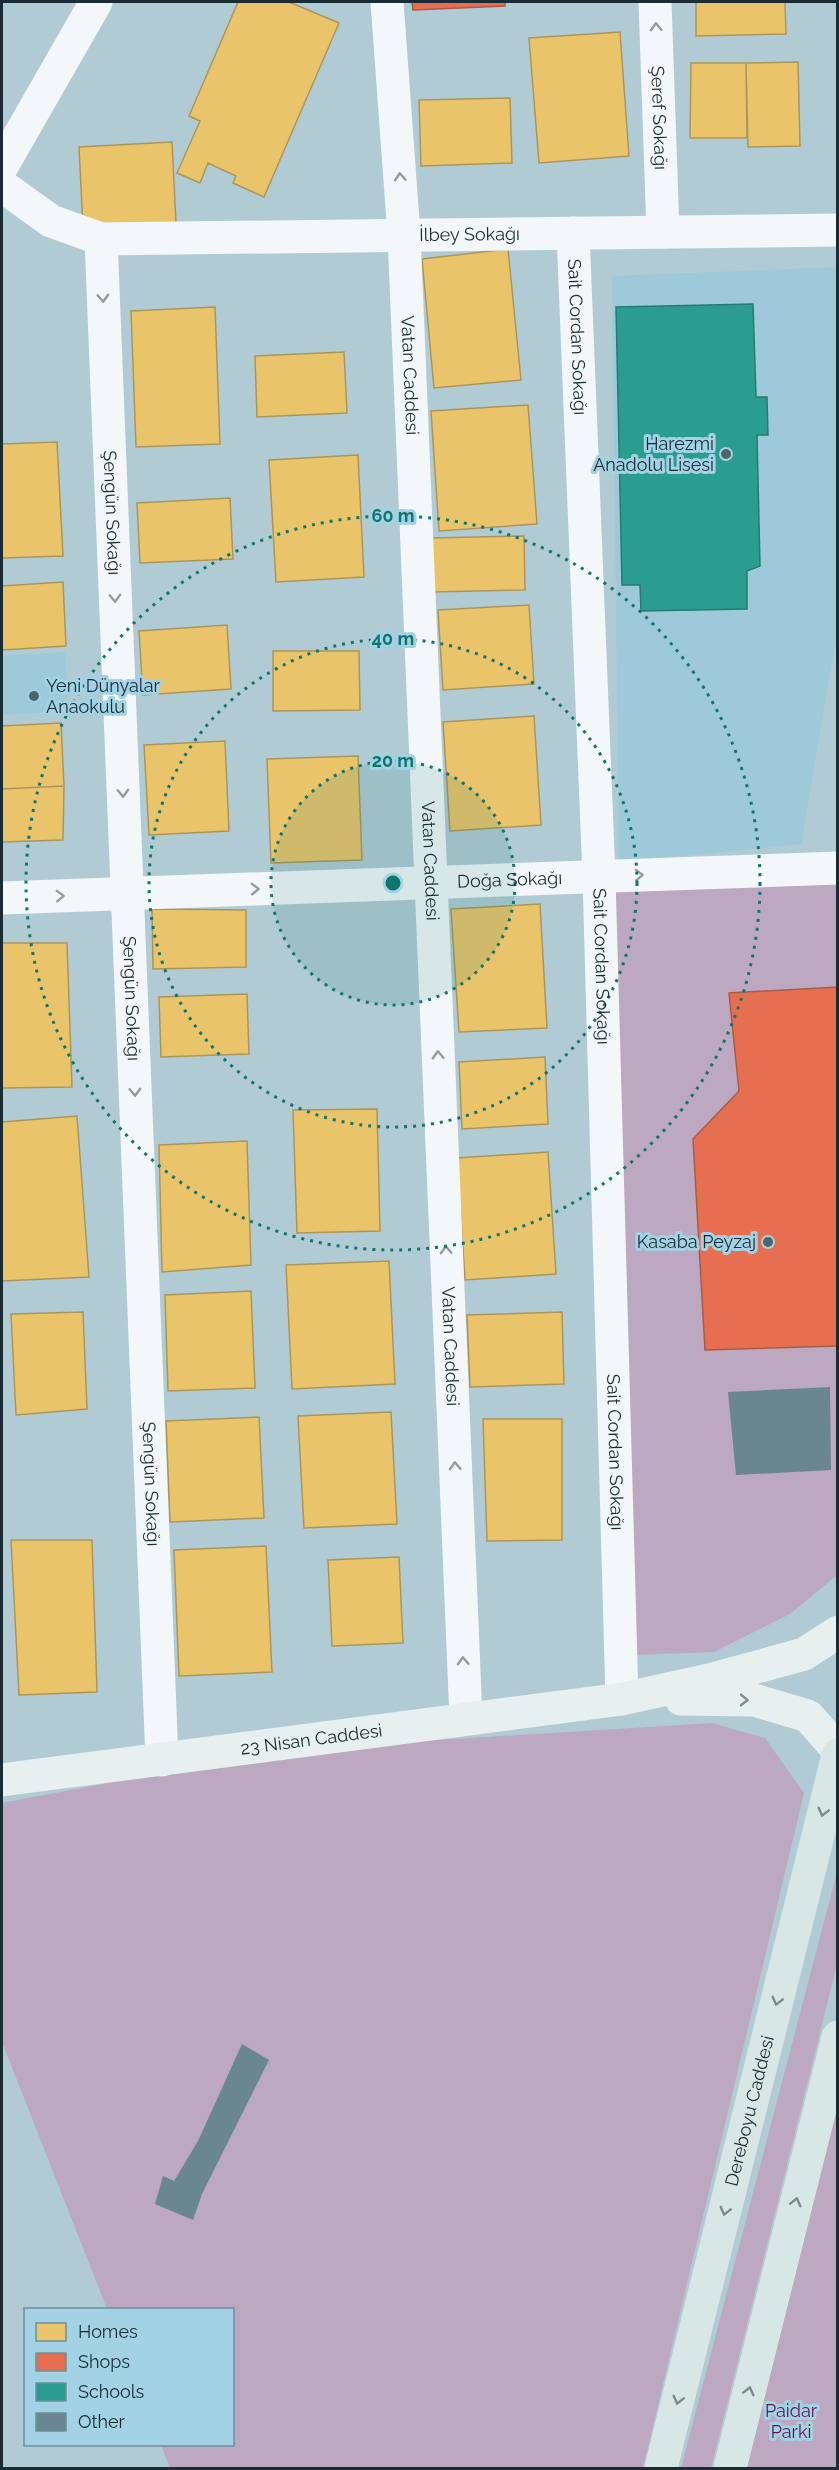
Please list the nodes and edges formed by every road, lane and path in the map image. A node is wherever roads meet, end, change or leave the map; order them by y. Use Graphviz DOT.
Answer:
graph roads {
  1 [pos="96,2"];
  2 [pos="387,2"];
  3 [pos="655,2"];
  4 [pos="2,166"];
  5 [pos="2,186"];
  6 [pos="837,230"];
  7 [pos="663,232"];
  8 [pos="573,233"];
  9 [pos="404,235"];
  10 [pos="101,239"];
  11 [pos="837,868"];
  12 [pos="599,877"];
  13 [pos="431,882"];
  14 [pos="128,893"];
  15 [pos="2,898"];
  16 [pos="837,1632"];
  17 [pos="622,1699"];
  18 [pos="466,1719"];
  19 [pos="837,1750"];
  20 [pos="837,1755"];
  21 [pos="162,1760"];
  22 [pos="2,1780"];
  23 [pos="837,2037"];
  24 [pos="661,2469"];
  25 [pos="730,2469"];
  1 -- 4 [label="street"];
  9 -- 2 [label="street, Vatan Caddesi, one-way"];
  7 -- 3 [label="street, Şeref Sokağı, one-way"];
  5 -- 10 [label="street"];
  6 -- 7 [label="street, İlbey Sokağı"];
  7 -- 8 [label="street, İlbey Sokağı"];
  8 -- 9 [label="street, İlbey Sokağı"];
  8 -- 12 [label="street, Sait Cordan Sokağı"];
  9 -- 10 [label="street, İlbey Sokağı"];
  9 -- 13 [label="street, Vatan Caddesi"];
  10 -- 14 [label="street, Şengün Sokağı, one-way"];
  12 -- 11 [label="street, Doğa Sokağı, one-way"];
  12 -- 13 [label="street, Doğa Sokağı"];
  12 -- 17 [label="street, Sait Cordan Sokağı"];
  14 -- 13 [label="street, Doğa Sokağı, one-way"];
  18 -- 13 [label="street, Vatan Caddesi, one-way"];
  15 -- 14 [label="street, Doğa Sokağı, one-way"];
  14 -- 21 [label="street, Şengün Sokağı, one-way"];
  16 -- 17 [label="street"];
  17 -- 18 [label="street, 23 Nisan Caddesi"];
  17 -- 19 [label="street, one-way"];
  18 -- 21 [label="street, 23 Nisan Caddesi"];
  20 -- 24 [label="main road, Dereboyu Caddesi, one-way"];
  21 -- 22 [label="street, 23 Nisan Caddesi"];
  25 -- 23 [label="main road, one-way"];
}
